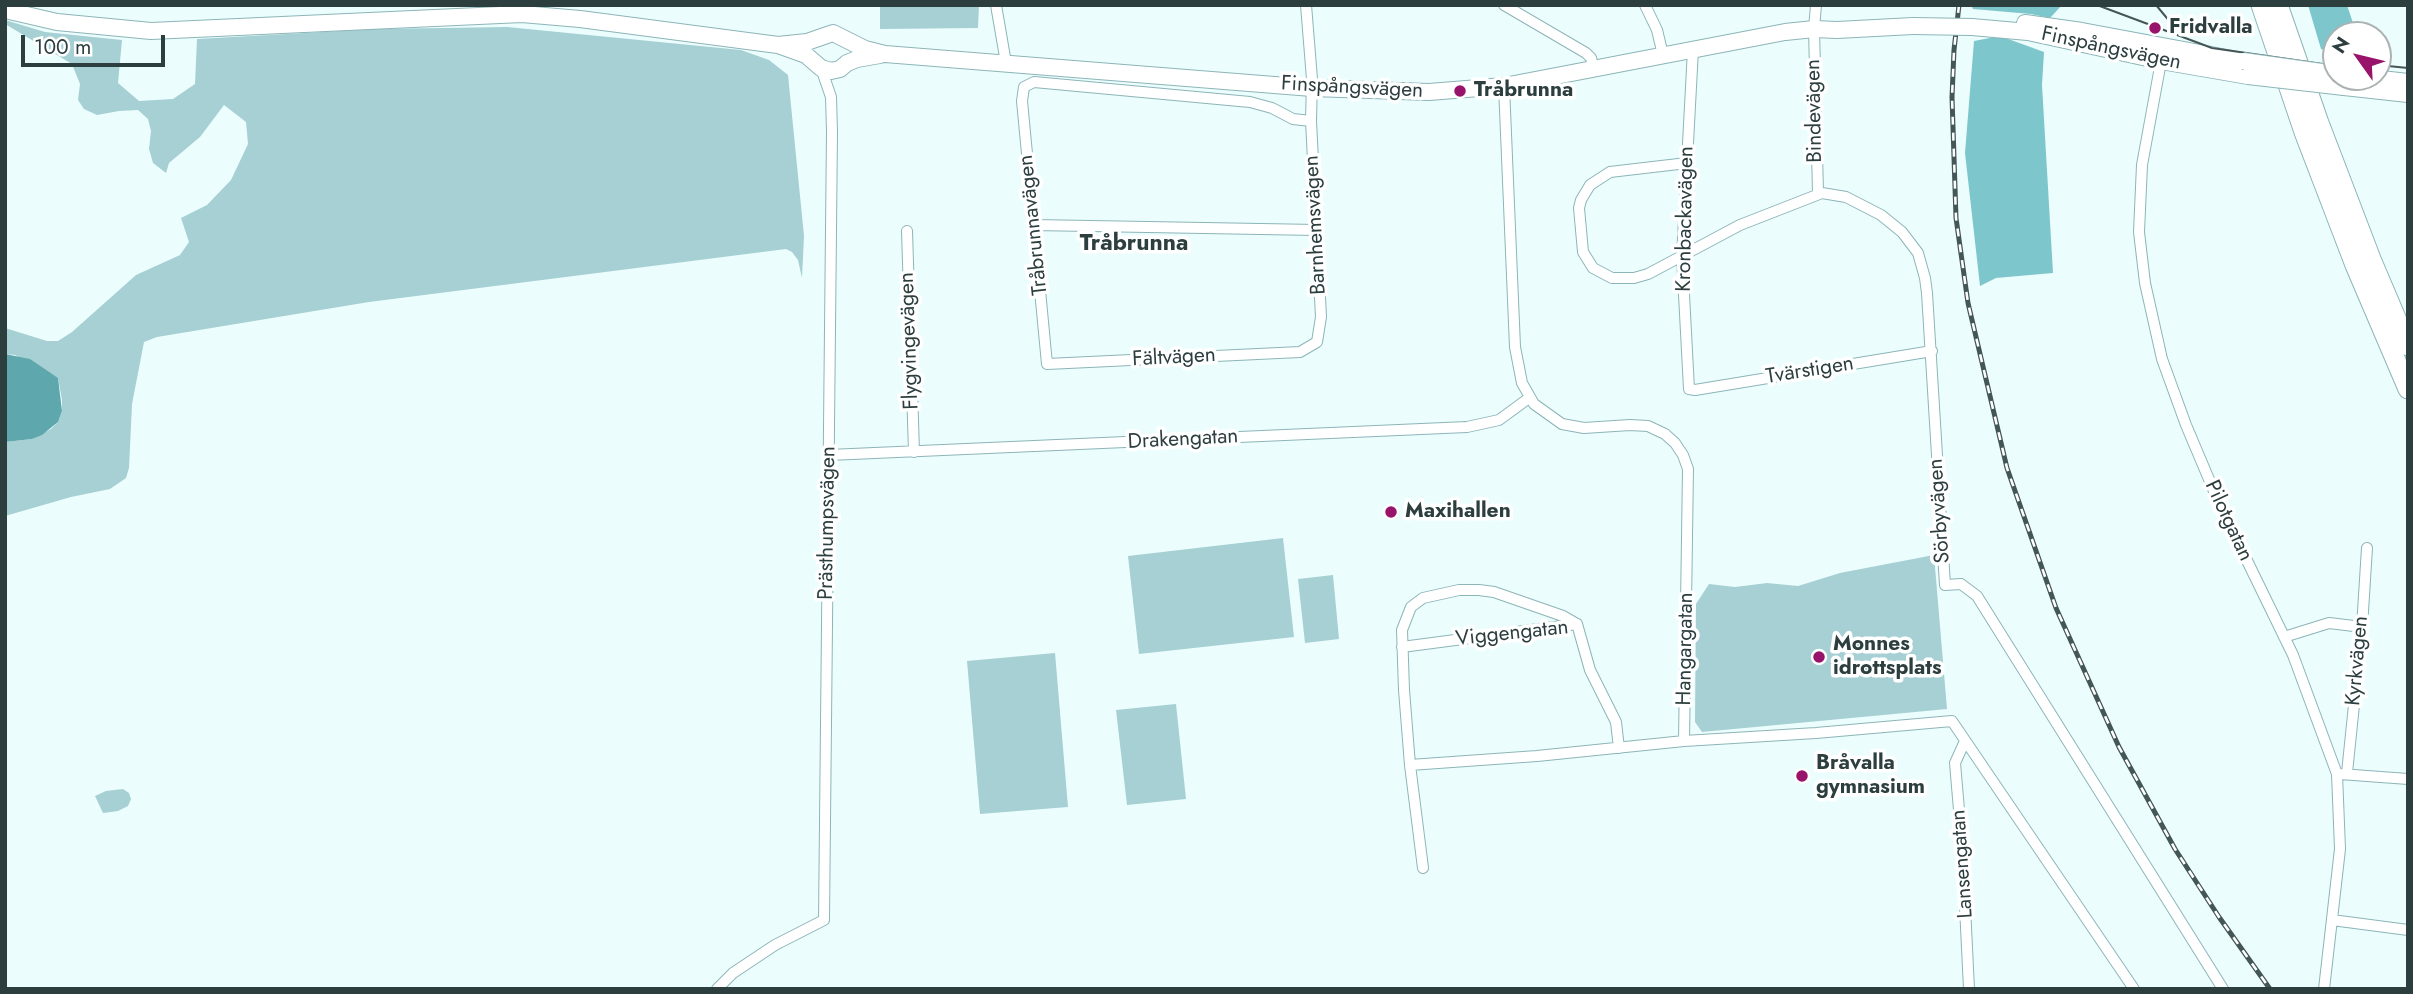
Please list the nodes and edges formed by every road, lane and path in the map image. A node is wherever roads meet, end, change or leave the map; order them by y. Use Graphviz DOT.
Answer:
graph roads {
  1 [pos="996,5"];
  2 [pos="1306,5"];
  3 [pos="1504,5"];
  4 [pos="1645,5"];
  5 [pos="1816,5"];
  6 [pos="2261,5"];
  7 [pos="2278,5"];
  8 [pos="5,10"];
  9 [pos="1814,29"];
  10 [pos="819,38"];
  11 [pos="846,40"];
  12 [pos="778,45"];
  13 [pos="1693,49"];
  14 [pos="885,54"];
  15 [pos="2163,54"];
  16 [pos="1664,55"];
  17 [pos="1006,63"];
  18 [pos="818,64"];
  19 [pos="844,66"];
  20 [pos="1594,69"];
  21 [pos="2322,78"];
  22 [pos="1504,86"];
  23 [pos="1312,88"];
  24 [pos="831,97"];
  25 [pos="1311,121"];
  26 [pos="1687,163"];
  27 [pos="1818,193"];
  28 [pos="1034,225"];
  29 [pos="1317,230"];
  30 [pos="907,231"];
  31 [pos="1682,257"];
  32 [pos="2408,346"];
  33 [pos="1931,351"];
  34 [pos="1300,352"];
  35 [pos="1047,364"];
  36 [pos="1689,389"];
  37 [pos="2408,389"];
  38 [pos="1529,398"];
  39 [pos="914,452"];
  40 [pos="829,455"];
  41 [pos="2367,548"];
  42 [pos="1577,624"];
  43 [pos="2362,627"];
  44 [pos="2284,637"];
  45 [pos="1402,647"];
  46 [pos="1684,741"];
  47 [pos="1965,741"];
  48 [pos="1619,748"];
  49 [pos="1410,765"];
  50 [pos="2342,773"];
  51 [pos="2408,779"];
  52 [pos="1423,868"];
  53 [pos="2332,920"];
  54 [pos="2408,930"];
  55 [pos="717,989"];
  56 [pos="1969,989"];
  57 [pos="2134,989"];
  58 [pos="2223,989"];
  59 [pos="2324,989"];
  1 -- 17 [label="street"];
  2 -- 23 [label="street, Barnhemsvägen"];
  3 -- 20 [label="street"];
  4 -- 16 [label="street"];
  5 -- 9 [label="street, Bindevägen"];
  6 -- 37 [label="highway"];
  7 -- 32 [label="highway"];
  8 -- 12 [label="main road, Finspångsvägen"];
  9 -- 13 [label="main road, Finspångsvägen"];
  9 -- 15 [label="main road, Finspångsvägen, bridge"];
  9 -- 27 [label="street, Bindevägen"];
  10 -- 11 [label="main road, Finspångsvägen"];
  10 -- 12 [label="main road, Finspångsvägen"];
  10 -- 18 [label="main road"];
  11 -- 14 [label="main road, Finspångsvägen"];
  11 -- 19 [label="main road"];
  12 -- 18 [label="main road, Finspångsvägen"];
  13 -- 16 [label="main road, Finspångsvägen"];
  13 -- 26 [label="street, Kronbackavägen"];
  14 -- 17 [label="main road, Finspångsvägen"];
  14 -- 19 [label="main road, Finspångsvägen"];
  15 -- 21 [label="main road, Finspångsvägen, bridge"];
  15 -- 44 [label="street, Pilotgatan"];
  16 -- 20 [label="main road, Finspångsvägen"];
  17 -- 23 [label="main road, Finspångsvägen"];
  18 -- 19 [label="main road, Finspångsvägen"];
  18 -- 24 [label="street, Prästhumpsvägen"];
  19 -- 24 [label="street, Prästhumpsvägen"];
  20 -- 22 [label="main road, Finspångsvägen"];
  22 -- 23 [label="main road, Finspångsvägen"];
  22 -- 38 [label="street"];
  23 -- 25 [label="street, Barnhemsvägen"];
  24 -- 40 [label="street, Prästhumpsvägen"];
  25 -- 28 [label="street, Tråbrunnavägen"];
  25 -- 29 [label="street, Barnhemsvägen"];
  26 -- 31 [label="street, Kronbackavägen"];
  26 -- 31 [label="street"];
  27 -- 31 [label="street"];
  27 -- 33 [label="street, Sörbyvägen"];
  28 -- 29 [label="street"];
  28 -- 35 [label="street, Tråbrunnavägen"];
  29 -- 34 [label="street, Barnhemsvägen"];
  30 -- 39 [label="street, Flygvingevägen"];
  31 -- 36 [label="street, Kronbackavägen"];
  33 -- 36 [label="street, Tvärstigen"];
  33 -- 58 [label="street, Sörbyvägen"];
  34 -- 35 [label="street, Fältvägen"];
  38 -- 39 [label="street, Drakengatan"];
  38 -- 46 [label="street, Hangargatan"];
  39 -- 40 [label="street, Drakengatan"];
  40 -- 55 [label="street, Prästhumpsvägen"];
  41 -- 43 [label="street, Kyrkvägen"];
  42 -- 45 [label="street, Viggengatan"];
  42 -- 45 [label="street"];
  42 -- 48 [label="street, Viggengatan"];
  43 -- 44 [label="street"];
  43 -- 50 [label="street, Kyrkvägen"];
  44 -- 50 [label="street, Pilotgatan"];
  45 -- 49 [label="street"];
  46 -- 47 [label="street"];
  46 -- 48 [label="street"];
  47 -- 56 [label="street, Lansengatan"];
  47 -- 57 [label="street"];
  48 -- 49 [label="street"];
  49 -- 52 [label="street"];
  50 -- 51 [label="street"];
  50 -- 53 [label="street, Pilotgatan"];
  53 -- 54 [label="street"];
  53 -- 59 [label="street, Pilotgatan"];
}
